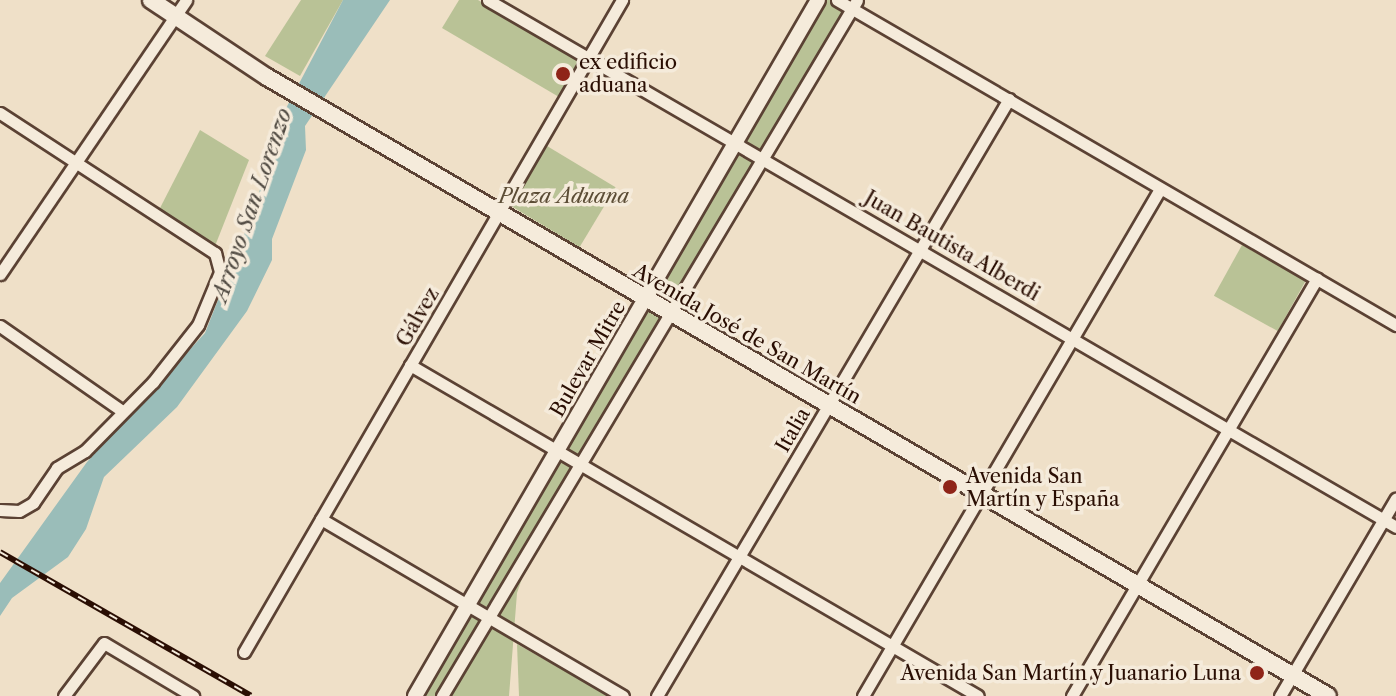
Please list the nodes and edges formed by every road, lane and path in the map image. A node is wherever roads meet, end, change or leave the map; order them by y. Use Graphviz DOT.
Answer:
graph roads {
  1 [pos="151,0"];
  2 [pos="186,0"];
  3 [pos="488,0"];
  4 [pos="622,0"];
  5 [pos="818,0"];
  6 [pos="837,0"];
  7 [pos="854,4"];
  8 [pos="175,17"];
  9 [pos="589,57"];
  10 [pos="1009,99"];
  11 [pos="0,113"];
  12 [pos="738,141"];
  13 [pos="762,156"];
  14 [pos="76,162"];
  15 [pos="1160,189"];
  16 [pos="499,212"];
  17 [pos="920,250"];
  18 [pos="0,274"];
  19 [pos="1317,279"];
  20 [pos="646,298"];
  21 [pos="673,313"];
  22 [pos="1396,325"];
  23 [pos="0,326"];
  24 [pos="1073,338"];
  25 [pos="410,365"];
  26 [pos="829,405"];
  27 [pos="121,410"];
  28 [pos="1229,430"];
  29 [pos="559,450"];
  30 [pos="583,465"];
  31 [pos="981,494"];
  32 [pos="1396,498"];
  33 [pos="0,510"];
  34 [pos="321,519"];
  35 [pos="1383,520"];
  36 [pos="1396,527"];
  37 [pos="739,557"];
  38 [pos="1137,585"];
  39 [pos="469,606"];
  40 [pos="492,620"];
  41 [pos="892,646"];
  42 [pos="244,652"];
  43 [pos="1292,675"];
  44 [pos="64,696"];
  45 [pos="193,696"];
  46 [pos="415,696"];
  47 [pos="442,696"];
  48 [pos="623,696"];
  49 [pos="657,696"];
  50 [pos="863,696"];
  51 [pos="978,696"];
  52 [pos="1072,696"];
  53 [pos="1280,696"];
  54 [pos="1328,696"];
  1 -- 8 [label="main road, Avenida José de San Martín"];
  2 -- 8 [label="street"];
  3 -- 9 [label="street, Juan Bautista Alberdi"];
  4 -- 9 [label="street, Gálvez"];
  5 -- 12 [label="street, Bulevar Mitre"];
  6 -- 7 [label="street"];
  7 -- 10 [label="street"];
  7 -- 13 [label="street"];
  8 -- 14 [label="street"];
  8 -- 16 [label="main road, Avenida José de San Martín"];
  9 -- 12 [label="street, Juan Bautista Alberdi"];
  9 -- 16 [label="street, Gálvez"];
  10 -- 15 [label="street"];
  10 -- 17 [label="street, Italia"];
  11 -- 14 [label="street"];
  12 -- 13 [label="street, Juan Bautista Alberdi"];
  12 -- 20 [label="street, Bulevar Mitre"];
  13 -- 17 [label="street, Juan Bautista Alberdi"];
  13 -- 21 [label="street"];
  14 -- 18 [label="street"];
  14 -- 27 [label="street"];
  15 -- 19 [label="street"];
  15 -- 24 [label="street"];
  16 -- 20 [label="main road, Avenida José de San Martín"];
  16 -- 25 [label="street, Gálvez"];
  17 -- 24 [label="street, Juan Bautista Alberdi"];
  17 -- 26 [label="street, Italia"];
  19 -- 22 [label="street"];
  19 -- 28 [label="street"];
  20 -- 21 [label="main road, Avenida José de San Martín"];
  20 -- 29 [label="street, Bulevar Mitre"];
  21 -- 26 [label="main road, Avenida José de San Martín"];
  21 -- 30 [label="street"];
  23 -- 27 [label="street"];
  24 -- 28 [label="street, Juan Bautista Alberdi"];
  24 -- 31 [label="street"];
  25 -- 29 [label="street"];
  25 -- 34 [label="street, Gálvez"];
  26 -- 31 [label="main road, Avenida José de San Martín"];
  26 -- 37 [label="street, Italia"];
  27 -- 33 [label="street"];
  28 -- 35 [label="street, Juan Bautista Alberdi"];
  28 -- 38 [label="street"];
  29 -- 30 [label="street"];
  29 -- 39 [label="street, Bulevar Mitre"];
  30 -- 37 [label="street"];
  30 -- 40 [label="street"];
  31 -- 38 [label="main road, Avenida José de San Martín"];
  31 -- 41 [label="street"];
  32 -- 35 [label="street"];
  34 -- 39 [label="street"];
  34 -- 42 [label="street, Gálvez"];
  35 -- 36 [label="street, Juan Bautista Alberdi"];
  35 -- 43 [label="street"];
  37 -- 41 [label="street"];
  37 -- 49 [label="street, Italia"];
  38 -- 43 [label="main road, Avenida José de San Martín"];
  38 -- 52 [label="street"];
  39 -- 40 [label="street"];
  39 -- 46 [label="street, Bulevar Mitre"];
  40 -- 47 [label="street"];
  40 -- 48 [label="street"];
  41 -- 50 [label="street"];
  41 -- 51 [label="street"];
  43 -- 53 [label="street"];
  43 -- 54 [label="main road, Avenida José de San Martín"];
  44 -- 45 [label="street"];
}
